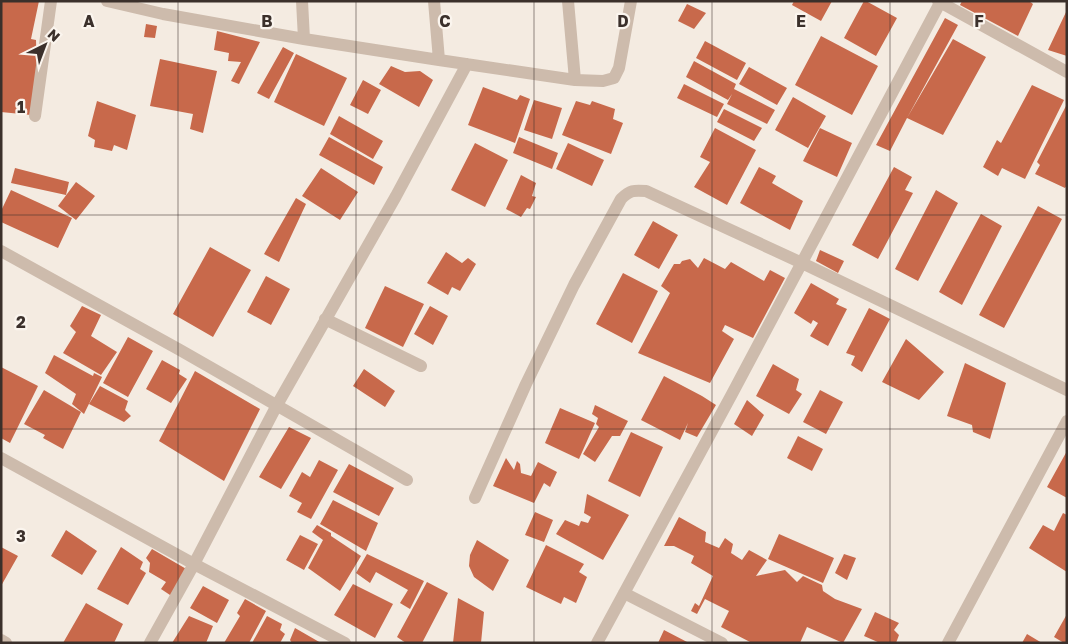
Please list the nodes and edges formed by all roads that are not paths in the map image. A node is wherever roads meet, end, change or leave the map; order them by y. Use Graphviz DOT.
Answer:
graph roads {
  1 [pos="50,1"];
  2 [pos="108,1"];
  3 [pos="302,1"];
  4 [pos="434,1"];
  5 [pos="568,1"];
  6 [pos="631,1"];
  7 [pos="940,2"];
  8 [pos="163,8"];
  9 [pos="304,39"];
  10 [pos="439,60"];
  11 [pos="467,64"];
  12 [pos="1067,72"];
  13 [pos="575,80"];
  14 [pos="35,116"];
  15 [pos="1,251"];
  16 [pos="802,263"];
  17 [pos="326,319"];
  18 [pos="421,366"];
  19 [pos="1067,390"];
  20 [pos="277,405"];
  21 [pos="1067,421"];
  22 [pos="1,458"];
  23 [pos="407,480"];
  24 [pos="476,498"];
  25 [pos="194,564"];
  26 [pos="624,593"];
  27 [pos="1,640"];
  28 [pos="6,643"];
  29 [pos="150,643"];
  30 [pos="345,643"];
  31 [pos="597,643"];
  32 [pos="722,643"];
  33 [pos="948,643"];
  1 -- 14 [label="street"];
  2 -- 8 [label="street"];
  3 -- 9 [label="street"];
  4 -- 10 [label="street"];
  5 -- 13 [label="street"];
  6 -- 13 [label="street"];
  7 -- 12 [label="street"];
  7 -- 16 [label="street"];
  8 -- 9 [label="street"];
  9 -- 10 [label="street"];
  10 -- 11 [label="street"];
  11 -- 13 [label="street"];
  11 -- 17 [label="street"];
  15 -- 20 [label="street"];
  16 -- 19 [label="street"];
  16 -- 24 [label="street"];
  16 -- 26 [label="street"];
  17 -- 18 [label="street"];
  17 -- 20 [label="street"];
  20 -- 23 [label="street"];
  20 -- 25 [label="street"];
  21 -- 33 [label="street"];
  22 -- 25 [label="street"];
  25 -- 29 [label="street"];
  25 -- 30 [label="street"];
  26 -- 31 [label="street"];
  26 -- 32 [label="street"];
  27 -- 28 [label="street"];
}
